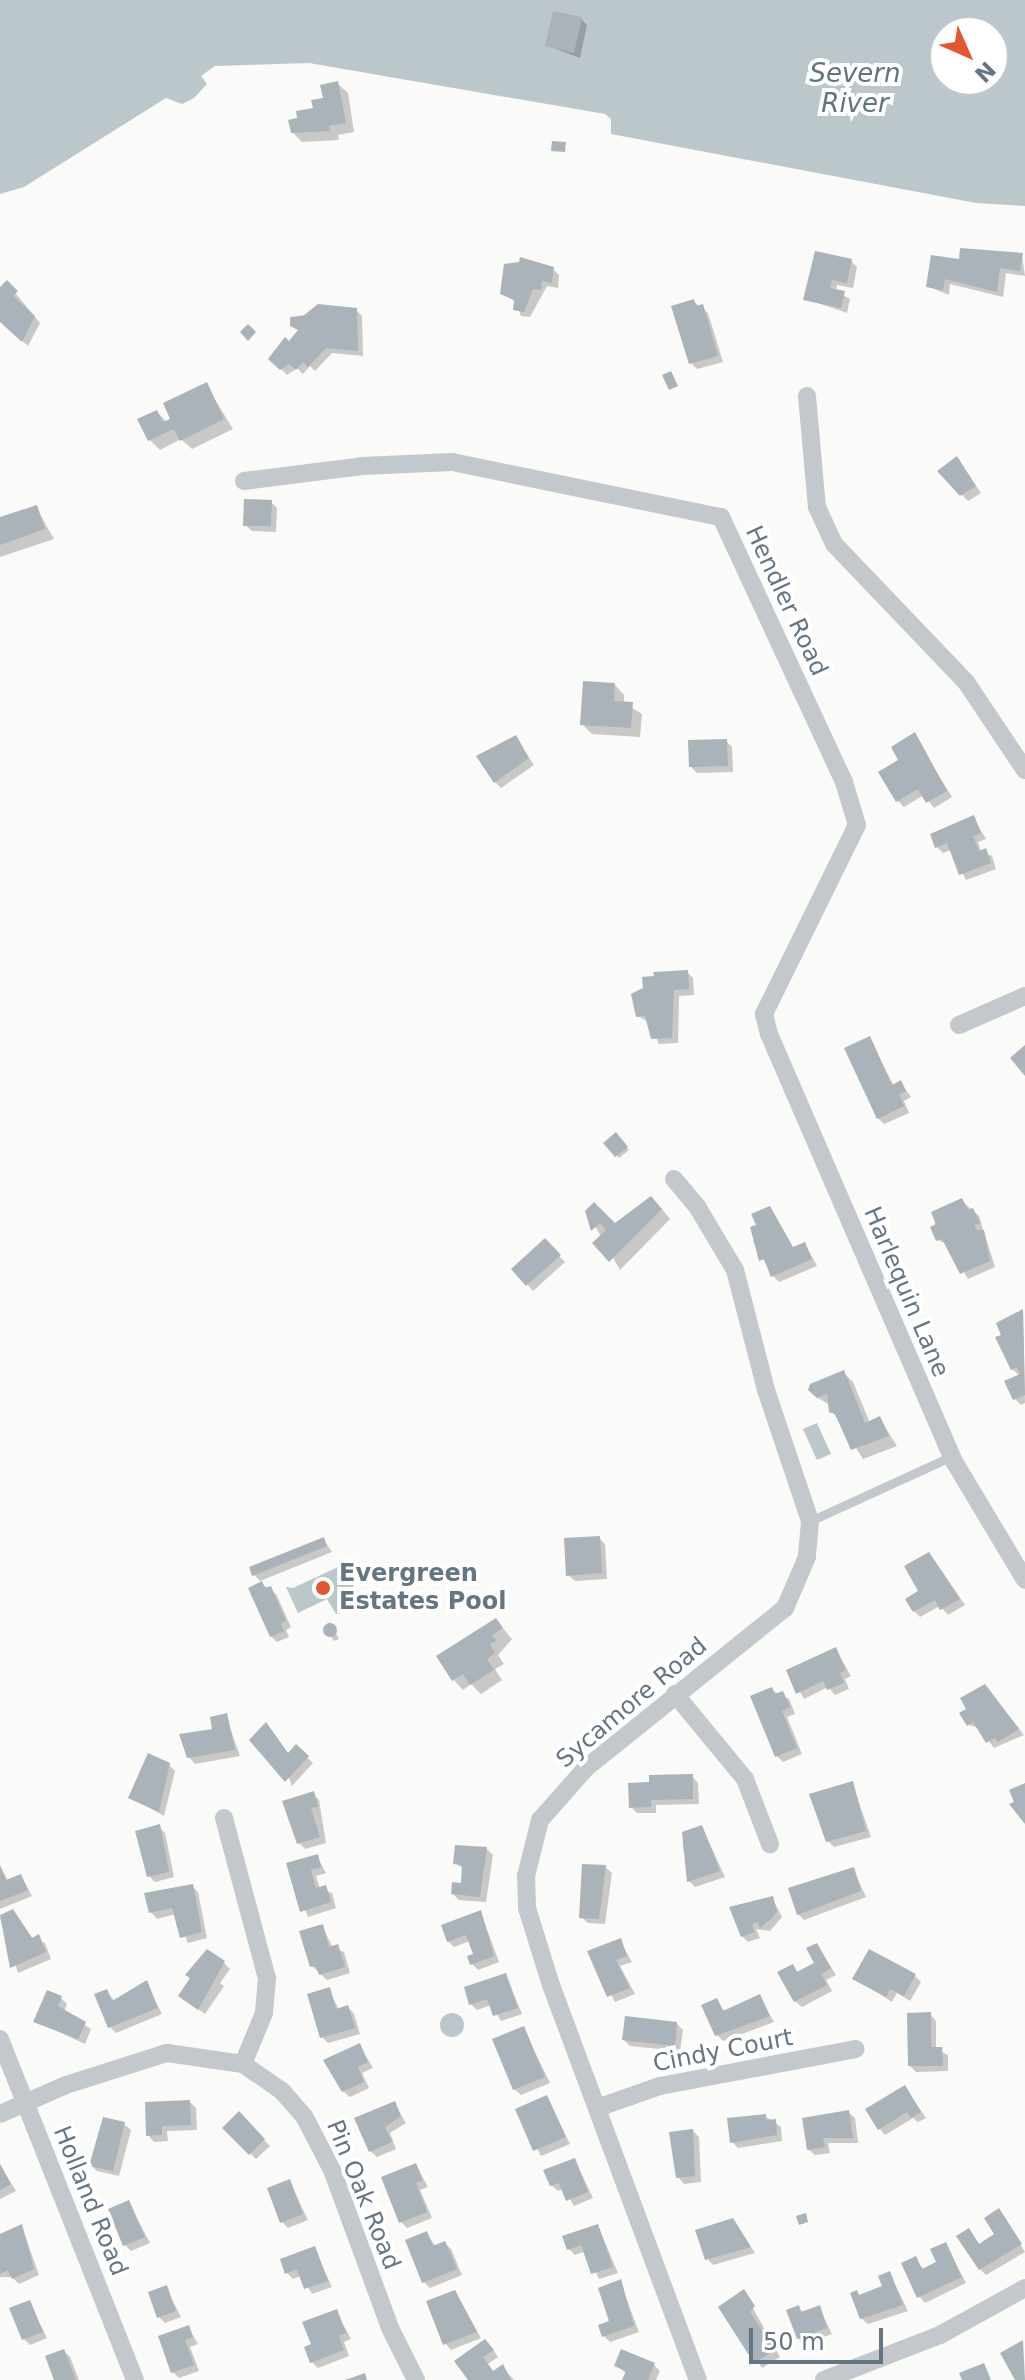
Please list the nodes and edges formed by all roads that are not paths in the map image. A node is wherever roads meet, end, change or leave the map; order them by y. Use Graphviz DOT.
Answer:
graph roads {
  1 [pos="807,396"];
  2 [pos="244,481"];
  3 [pos="1025,770"];
  4 [pos="1025,996"];
  5 [pos="764,1014"];
  6 [pos="959,1025"];
  7 [pos="674,1179"];
  8 [pos="952,1456"];
  9 [pos="810,1521"];
  10 [pos="1025,1580"];
  11 [pos="675,1694"];
  12 [pos="224,1818"];
  13 [pos="770,1844"];
  14 [pos="0,2039"];
  15 [pos="856,2049"];
  16 [pos="243,2064"];
  17 [pos="25,2103"];
  18 [pos="600,2107"];
  19 [pos="0,2114"];
  20 [pos="1025,2288"];
  21 [pos="135,2380"];
  22 [pos="416,2380"];
  23 [pos="698,2380"];
  24 [pos="824,2380"];
  1 -- 3 [label="street"];
  2 -- 5 [label="street, Hendler Road"];
  4 -- 6 [label="street"];
  5 -- 8 [label="street, Harlequin Lane"];
  7 -- 9 [label="street, Sycamore Road"];
  8 -- 9 [label="lane"];
  8 -- 10 [label="street, Harlequin Lane"];
  9 -- 11 [label="street, Sycamore Road"];
  11 -- 13 [label="street"];
  11 -- 18 [label="street, Sycamore Road"];
  12 -- 16 [label="street"];
  14 -- 17 [label="street, Holland Road"];
  15 -- 18 [label="street, Cindy Court"];
  16 -- 17 [label="street, Pin Oak Road"];
  16 -- 22 [label="street, Pin Oak Road"];
  17 -- 19 [label="street, Pin Oak Road"];
  17 -- 21 [label="street, Holland Road"];
  18 -- 23 [label="street, Sycamore Road"];
  20 -- 24 [label="street"];
}
